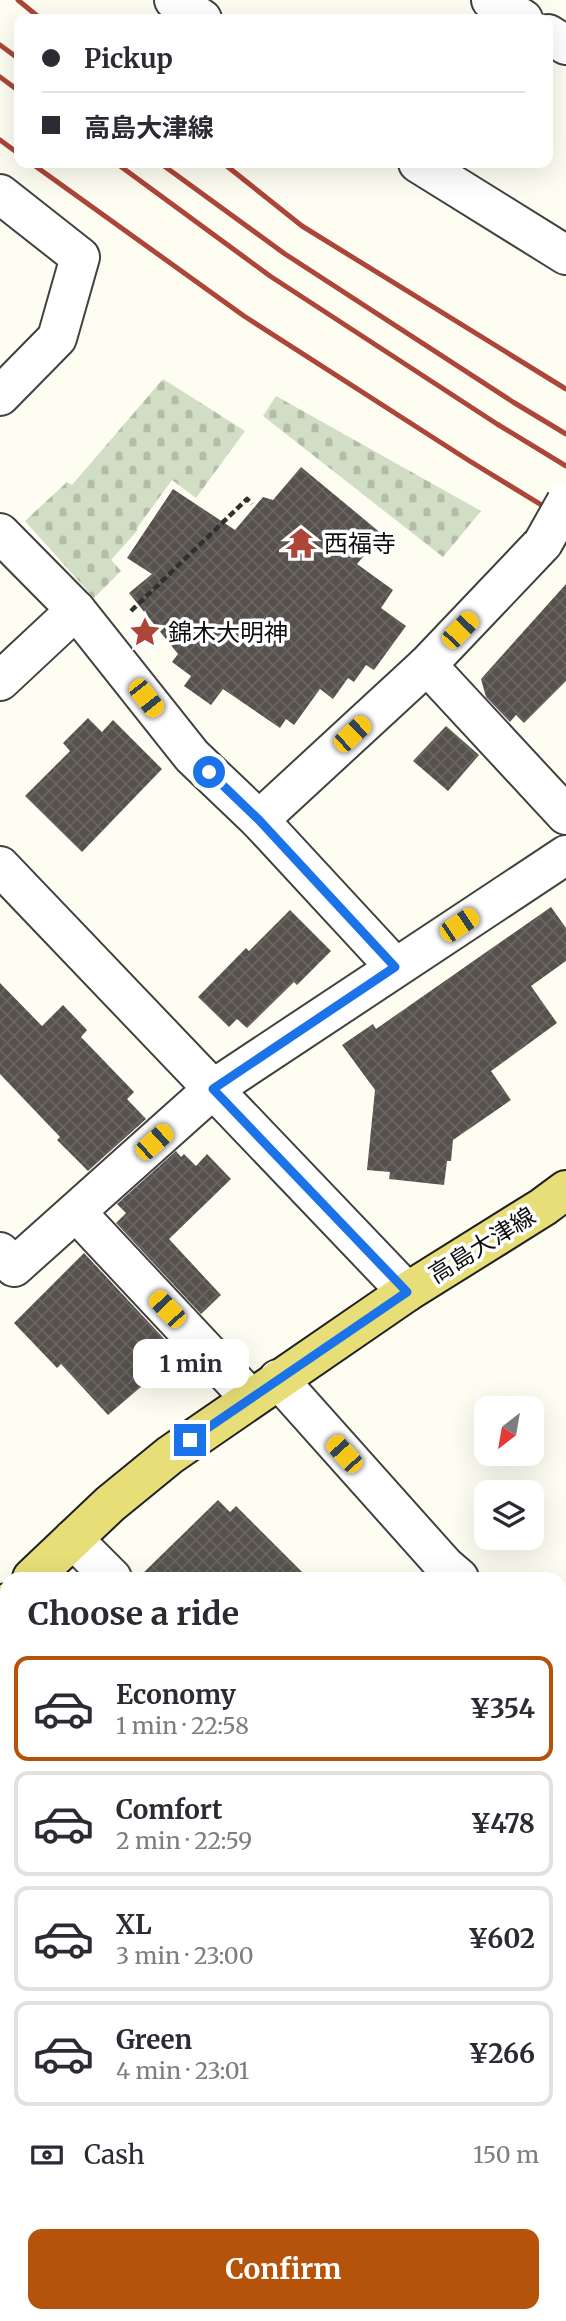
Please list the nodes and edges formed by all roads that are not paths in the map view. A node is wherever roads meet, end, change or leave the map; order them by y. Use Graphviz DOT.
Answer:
graph roads {
  1 [pos="174,0"];
  2 [pos="491,0"];
  3 [pos="195,14"];
  4 [pos="515,14"];
  5 [pos="426,168"];
  6 [pos="0,194"];
  7 [pos="566,255"];
  8 [pos="0,396"];
  9 [pos="566,502"];
  10 [pos="0,533"];
  11 [pos="76,610"];
  12 [pos="426,665"];
  13 [pos="0,681"];
  14 [pos="566,815"];
  15 [pos="259,820"];
  16 [pos="566,855"];
  17 [pos="0,866"];
  18 [pos="395,967"];
  19 [pos="213,1089"];
  20 [pos="566,1190"];
  21 [pos="76,1212"];
  22 [pos="0,1252"];
  23 [pos="407,1292"];
  24 [pos="264,1389"];
  25 [pos="73,1539"];
  26 [pos="38,1572"];
  27 [pos="106,1572"];
  28 [pos="451,1572"];
  1 -- 3 [label="street"];
  2 -- 4 [label="street"];
  5 -- 7 [label="street"];
  6 -- 8 [label="street"];
  9 -- 12 [label="street, bridge"];
  10 -- 11 [label="street"];
  11 -- 13 [label="street"];
  11 -- 15 [label="street"];
  12 -- 14 [label="street"];
  12 -- 15 [label="street"];
  15 -- 18 [label="street"];
  16 -- 18 [label="street"];
  17 -- 19 [label="street"];
  18 -- 19 [label="street"];
  19 -- 21 [label="street"];
  19 -- 23 [label="street"];
  20 -- 23 [label="main road, 高島大津線"];
  21 -- 22 [label="street"];
  21 -- 24 [label="street"];
  23 -- 24 [label="main road, 高島大津線"];
  24 -- 25 [label="main road, 高島大津線"];
  24 -- 28 [label="street"];
  25 -- 26 [label="main road, 高島大津線"];
  25 -- 27 [label="street"];
}
